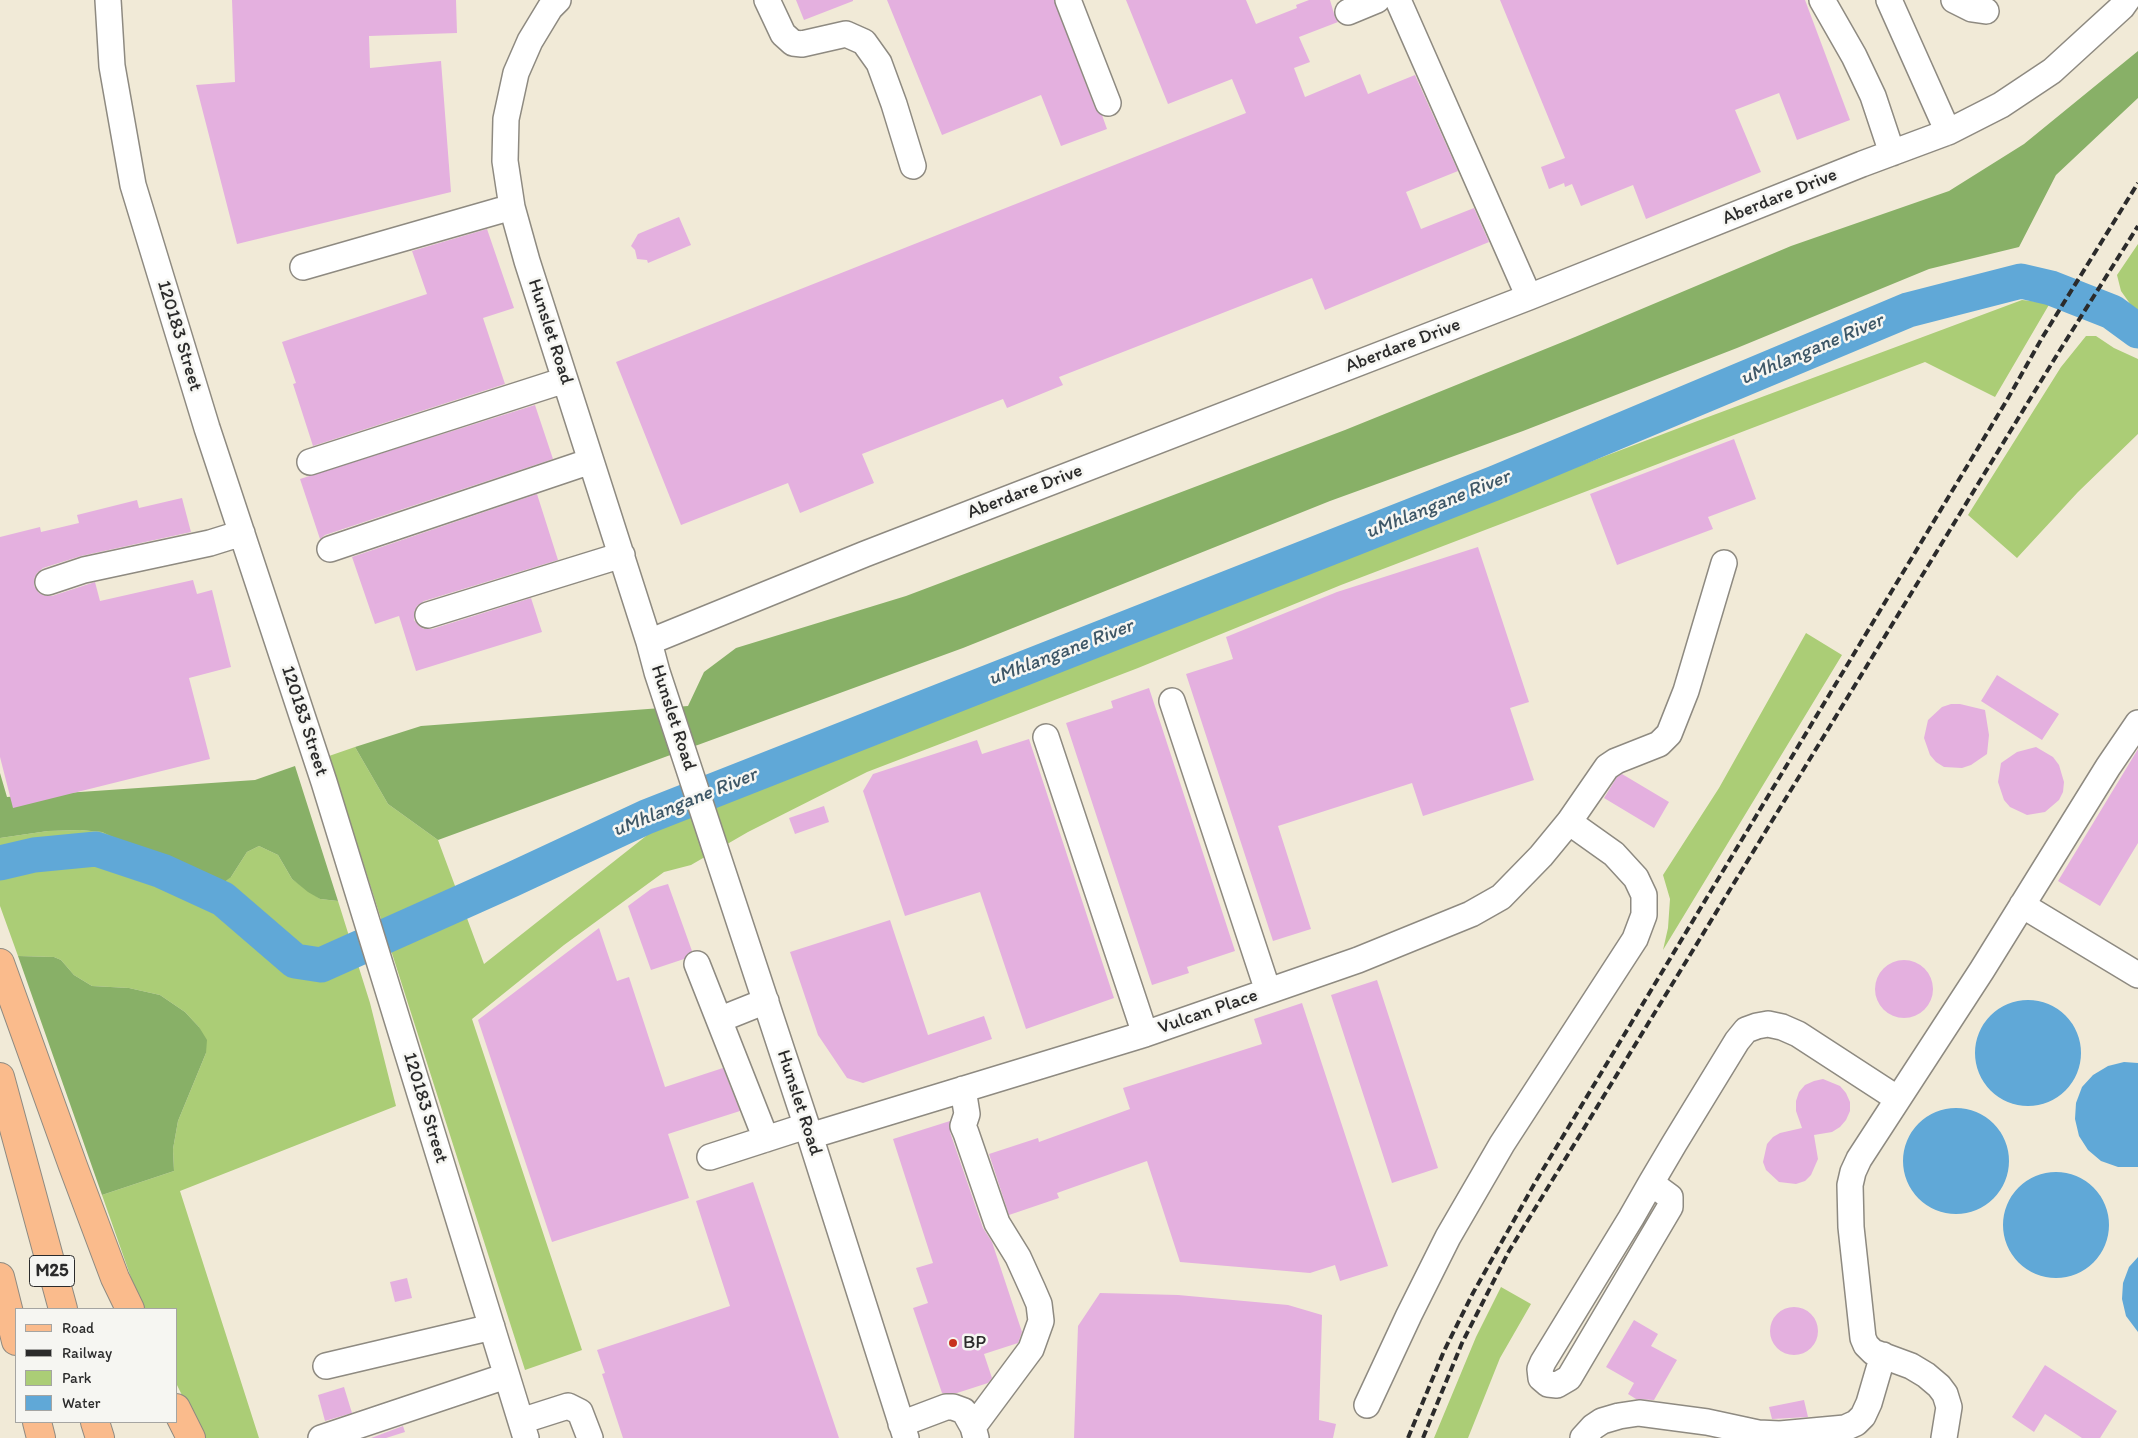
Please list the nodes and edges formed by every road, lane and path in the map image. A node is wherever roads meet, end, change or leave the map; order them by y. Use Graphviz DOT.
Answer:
graph roads {
  1 [pos="108,0"];
  2 [pos="767,0"];
  3 [pos="1068,0"];
  4 [pos="1377,0"];
  5 [pos="1398,0"];
  6 [pos="1822,0"];
  7 [pos="1889,0"];
  8 [pos="1954,0"];
  9 [pos="2127,0"];
  10 [pos="549,3"];
  11 [pos="1986,11"];
  12 [pos="1348,12"];
  13 [pos="1108,103"];
  14 [pos="1948,132"];
  15 [pos="1892,153"];
  16 [pos="913,166"];
  17 [pos="512,207"];
  18 [pos="303,267"];
  19 [pos="1529,297"];
  20 [pos="565,380"];
  21 [pos="591,461"];
  22 [pos="310,462"];
  23 [pos="242,533"];
  24 [pos="330,548"];
  25 [pos="622,555"];
  26 [pos="1724,563"];
  27 [pos="48,582"];
  28 [pos="428,615"];
  29 [pos="649,642"];
  30 [pos="1172,701"];
  31 [pos="2138,723"];
  32 [pos="1046,737"];
  33 [pos="1569,822"];
  34 [pos="2022,905"];
  35 [pos="0,964"];
  36 [pos="698,964"];
  37 [pos="2138,975"];
  38 [pos="1268,991"];
  39 [pos="766,1001"];
  40 [pos="720,1019"];
  41 [pos="1145,1034"];
  42 [pos="0,1077"];
  43 [pos="964,1089"];
  44 [pos="1898,1099"];
  45 [pos="808,1131"];
  46 [pos="766,1139"];
  47 [pos="710,1157"];
  48 [pos="1651,1183"];
  49 [pos="0,1277"];
  50 [pos="63,1308"];
  51 [pos="130,1308"];
  52 [pos="492,1327"];
  53 [pos="15,1337"];
  54 [pos="1883,1355"];
  55 [pos="326,1366"];
  56 [pos="506,1376"];
  57 [pos="1367,1405"];
  58 [pos="178,1412"];
  59 [pos="37,1423"];
  60 [pos="95,1423"];
  61 [pos="524,1429"];
  62 [pos="904,1431"];
  63 [pos="974,1433"];
  64 [pos="41,1438"];
  65 [pos="100,1438"];
  66 [pos="191,1438"];
  67 [pos="321,1438"];
  68 [pos="590,1438"];
  69 [pos="1583,1438"];
  70 [pos="1944,1438"];
  1 -- 23 [label="street, 120183 Street"];
  2 -- 16 [label="street"];
  3 -- 13 [label="street"];
  4 -- 12 [label="street"];
  5 -- 19 [label="street"];
  6 -- 15 [label="street"];
  7 -- 14 [label="street"];
  8 -- 11 [label="street"];
  9 -- 14 [label="street, Aberdare Drive"];
  10 -- 17 [label="street, Hunslet Road"];
  14 -- 15 [label="street, Aberdare Drive"];
  15 -- 19 [label="street, Aberdare Drive"];
  17 -- 18 [label="street"];
  17 -- 20 [label="street, Hunslet Road"];
  19 -- 29 [label="street, Aberdare Drive"];
  20 -- 21 [label="street, Hunslet Road"];
  20 -- 22 [label="street"];
  21 -- 24 [label="street"];
  21 -- 25 [label="street, Hunslet Road"];
  23 -- 27 [label="street"];
  23 -- 52 [label="street, 120183 Street"];
  25 -- 28 [label="street"];
  25 -- 29 [label="street, Hunslet Road"];
  26 -- 33 [label="street, Vulcan Place"];
  29 -- 39 [label="street, Hunslet Road"];
  30 -- 38 [label="street"];
  31 -- 34 [label="street"];
  32 -- 41 [label="street"];
  33 -- 38 [label="street, Vulcan Place"];
  33 -- 57 [label="street"];
  34 -- 37 [label="street"];
  34 -- 44 [label="street"];
  35 -- 51 [label="main road"];
  36 -- 40 [label="street"];
  38 -- 41 [label="street, Vulcan Place"];
  39 -- 40 [label="street"];
  39 -- 45 [label="street, Hunslet Road"];
  40 -- 46 [label="street"];
  41 -- 43 [label="street, Vulcan Place"];
  42 -- 50 [label="main road, M25"];
  43 -- 45 [label="street, Vulcan Place"];
  43 -- 63 [label="street"];
  44 -- 48 [label="street"];
  44 -- 54 [label="street"];
  45 -- 46 [label="street, Vulcan Place"];
  45 -- 62 [label="street, Hunslet Road"];
  46 -- 47 [label="street, Vulcan Place"];
  48 -- 48 [label="street"];
  49 -- 53 [label="main road, M25"];
  52 -- 55 [label="street"];
  52 -- 56 [label="street, 120183 Street"];
  54 -- 69 [label="street"];
  54 -- 70 [label="street"];
  56 -- 61 [label="street, 120183 Street"];
  56 -- 67 [label="street"];
  58 -- 66 [label="main road"];
  59 -- 64 [label="main road"];
  60 -- 65 [label="main road"];
  61 -- 68 [label="street"];
  62 -- 63 [label="street"];
}
